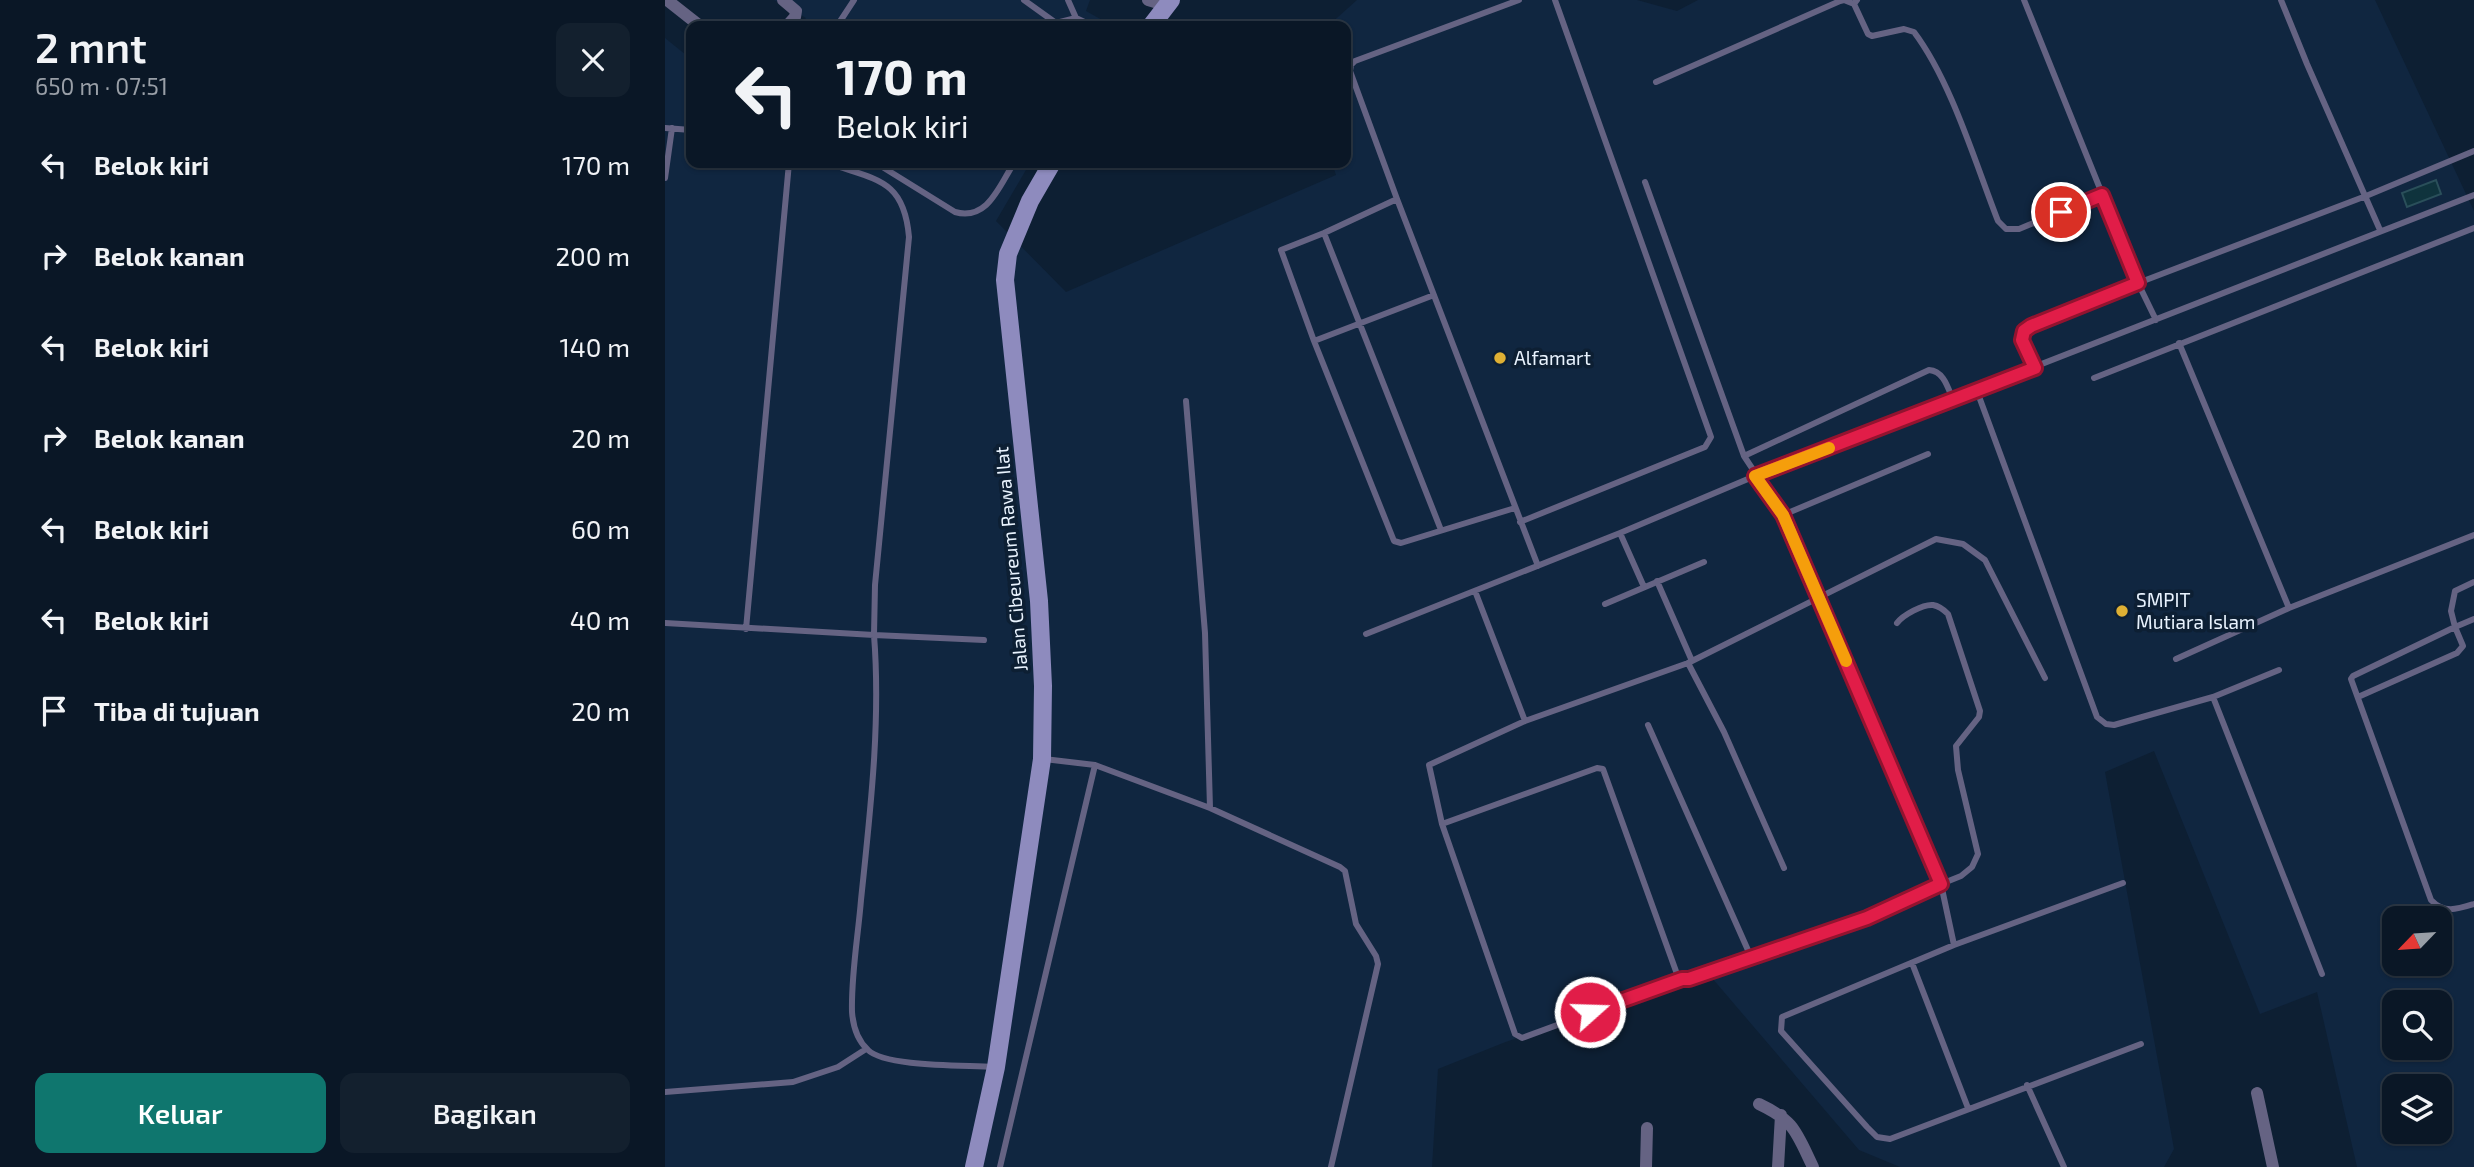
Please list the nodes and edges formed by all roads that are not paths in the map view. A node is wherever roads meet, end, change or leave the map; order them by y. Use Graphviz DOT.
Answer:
graph roads {
  1 [pos="667,0"];
  2 [pos="783,0"];
  3 [pos="854,0"];
  4 [pos="1024,0"];
  5 [pos="1068,0"];
  6 [pos="1148,0"];
  7 [pos="1519,0"];
  8 [pos="1555,0"];
  9 [pos="2024,0"];
  10 [pos="2281,0"];
  11 [pos="1855,2"];
  12 [pos="1169,3"];
  13 [pos="1076,18"];
  14 [pos="694,21"];
  15 [pos="791,21"];
  16 [pos="841,21"];
  17 [pos="1053,21"];
  18 [pos="1064,21"];
  19 [pos="1082,21"];
  20 [pos="1155,21"];
  21 [pos="1351,65"];
  22 [pos="1351,74"];
  23 [pos="1656,82"];
  24 [pos="668,128"];
  25 [pos="686,130"];
  26 [pos="2474,151"];
  27 [pos="789,168"];
  28 [pos="842,168"];
  29 [pos="884,168"];
  30 [pos="1011,168"];
  31 [pos="1049,168"];
  32 [pos="665,178"];
  33 [pos="1645,182"];
  34 [pos="2102,195"];
  35 [pos="2474,195"];
  36 [pos="2366,196"];
  37 [pos="1397,199"];
  38 [pos="2474,228"];
  39 [pos="2380,230"];
  40 [pos="1324,233"];
  41 [pos="2138,283"];
  42 [pos="1434,295"];
  43 [pos="2156,320"];
  44 [pos="1361,323"];
  45 [pos="1314,341"];
  46 [pos="2179,344"];
  47 [pos="2035,368"];
  48 [pos="2094,378"];
  49 [pos="1977,391"];
  50 [pos="1953,400"];
  51 [pos="1186,401"];
  52 [pos="1928,454"];
  53 [pos="1744,456"];
  54 [pos="1755,476"];
  55 [pos="1515,508"];
  56 [pos="1783,515"];
  57 [pos="1520,522"];
  58 [pos="1441,530"];
  59 [pos="1620,533"];
  60 [pos="2474,535"];
  61 [pos="1704,562"];
  62 [pos="1538,566"];
  63 [pos="1657,581"];
  64 [pos="2474,582"];
  65 [pos="1644,587"];
  66 [pos="1475,591"];
  67 [pos="1819,596"];
  68 [pos="1605,604"];
  69 [pos="2289,608"];
  70 [pos="2474,619"];
  71 [pos="665,623"];
  72 [pos="1897,623"];
  73 [pos="2455,627"];
  74 [pos="746,629"];
  75 [pos="1366,634"];
  76 [pos="874,635"];
  77 [pos="984,640"];
  78 [pos="2176,659"];
  79 [pos="1690,662"];
  80 [pos="2279,670"];
  81 [pos="2045,678"];
  82 [pos="2213,697"];
  83 [pos="2358,697"];
  84 [pos="1525,722"];
  85 [pos="1648,725"];
  86 [pos="1042,759"];
  87 [pos="1095,765"];
  88 [pos="1210,808"];
  89 [pos="1442,824"];
  90 [pos="1784,868"];
  91 [pos="2123,883"];
  92 [pos="1941,884"];
  93 [pos="2474,904"];
  94 [pos="1954,945"];
  95 [pos="1751,957"];
  96 [pos="1912,962"];
  97 [pos="2322,974"];
  98 [pos="1682,979"];
  99 [pos="2141,1044"];
  100 [pos="866,1049"];
  101 [pos="996,1067"];
  102 [pos="2027,1085"];
  103 [pos="665,1092"];
  104 [pos="2257,1093"];
  105 [pos="1759,1104"];
  106 [pos="1968,1108"];
  107 [pos="1781,1115"];
  108 [pos="1647,1128"];
  109 [pos="974,1167"];
  110 [pos="1000,1167"];
  111 [pos="1331,1167"];
  112 [pos="1646,1167"];
  113 [pos="1778,1167"];
  114 [pos="1813,1167"];
  115 [pos="2064,1167"];
  116 [pos="2273,1167"];
  1 -- 14 [label="street"];
  2 -- 15 [label="street"];
  3 -- 16 [label="lane"];
  4 -- 17 [label="lane"];
  5 -- 13 [label="lane"];
  6 -- 12 [label="street"];
  7 -- 21 [label="lane"];
  8 -- 57 [label="lane"];
  9 -- 34 [label="lane"];
  10 -- 36 [label="lane"];
  11 -- 23 [label="lane"];
  11 -- 34 [label="lane"];
  12 -- 20 [label="street"];
  13 -- 18 [label="lane"];
  13 -- 19 [label="lane"];
  22 -- 37 [label="lane"];
  24 -- 25 [label="lane"];
  24 -- 32 [label="lane"];
  26 -- 36 [label="lane"];
  27 -- 74 [label="lane"];
  28 -- 76 [label="lane"];
  29 -- 30 [label="lane"];
  31 -- 86 [label="street, Jalan Cibeureum Rawa Ilat"];
  33 -- 53 [label="lane"];
  34 -- 41 [label="lane"];
  35 -- 39 [label="lane"];
  36 -- 39 [label="lane"];
  36 -- 41 [label="lane"];
  37 -- 40 [label="lane"];
  37 -- 42 [label="lane"];
  38 -- 46 [label="lane"];
  39 -- 43 [label="lane"];
  40 -- 44 [label="lane"];
  40 -- 45 [label="lane"];
  41 -- 43 [label="lane"];
  41 -- 47 [label="lane"];
  42 -- 44 [label="lane"];
  42 -- 55 [label="lane"];
  43 -- 47 [label="lane"];
  44 -- 45 [label="lane"];
  44 -- 58 [label="lane"];
  45 -- 58 [label="lane"];
  46 -- 48 [label="lane"];
  46 -- 69 [label="lane"];
  47 -- 49 [label="lane"];
  49 -- 50 [label="lane"];
  49 -- 82 [label="lane"];
  50 -- 53 [label="lane"];
  50 -- 54 [label="lane"];
  51 -- 88 [label="lane"];
  52 -- 56 [label="lane"];
  53 -- 54 [label="lane"];
  54 -- 56 [label="lane"];
  54 -- 59 [label="lane"];
  55 -- 57 [label="lane"];
  55 -- 58 [label="lane"];
  56 -- 67 [label="lane"];
  57 -- 62 [label="lane"];
  59 -- 62 [label="lane"];
  59 -- 65 [label="lane"];
  60 -- 69 [label="lane"];
  61 -- 63 [label="lane"];
  62 -- 66 [label="lane"];
  63 -- 65 [label="lane"];
  63 -- 79 [label="lane"];
  64 -- 73 [label="lane"];
  65 -- 68 [label="lane"];
  66 -- 75 [label="lane"];
  66 -- 84 [label="lane"];
  67 -- 79 [label="lane"];
  67 -- 81 [label="lane"];
  67 -- 92 [label="lane"];
  69 -- 78 [label="lane"];
  70 -- 73 [label="lane"];
  71 -- 74 [label="lane"];
  72 -- 92 [label="lane"];
  73 -- 83 [label="lane"];
  73 -- 83 [label="lane"];
  74 -- 76 [label="lane"];
  76 -- 77 [label="lane"];
  76 -- 100 [label="lane"];
  79 -- 84 [label="lane"];
  79 -- 90 [label="lane"];
  80 -- 82 [label="lane"];
  82 -- 97 [label="lane"];
  83 -- 93 [label="lane"];
  84 -- 89 [label="lane"];
  85 -- 95 [label="lane"];
  86 -- 87 [label="lane"];
  86 -- 101 [label="street, Jalan Cibeureum Rawa Ilat"];
  87 -- 88 [label="lane"];
  87 -- 110 [label="lane"];
  88 -- 111 [label="lane"];
  89 -- 98 [label="lane"];
  89 -- 98 [label="lane"];
  91 -- 94 [label="lane"];
  92 -- 94 [label="lane"];
  92 -- 95 [label="lane"];
  94 -- 96 [label="lane"];
  95 -- 98 [label="lane"];
  96 -- 106 [label="lane"];
  96 -- 106 [label="lane"];
  99 -- 102 [label="lane"];
  100 -- 101 [label="lane"];
  100 -- 103 [label="lane"];
  101 -- 109 [label="street, Jalan Cibeureum Rawa Ilat"];
  102 -- 106 [label="lane"];
  102 -- 115 [label="lane"];
  104 -- 116 [label="street"];
  105 -- 107 [label="street"];
  107 -- 113 [label="street"];
  107 -- 114 [label="street"];
  108 -- 112 [label="street"];
}
